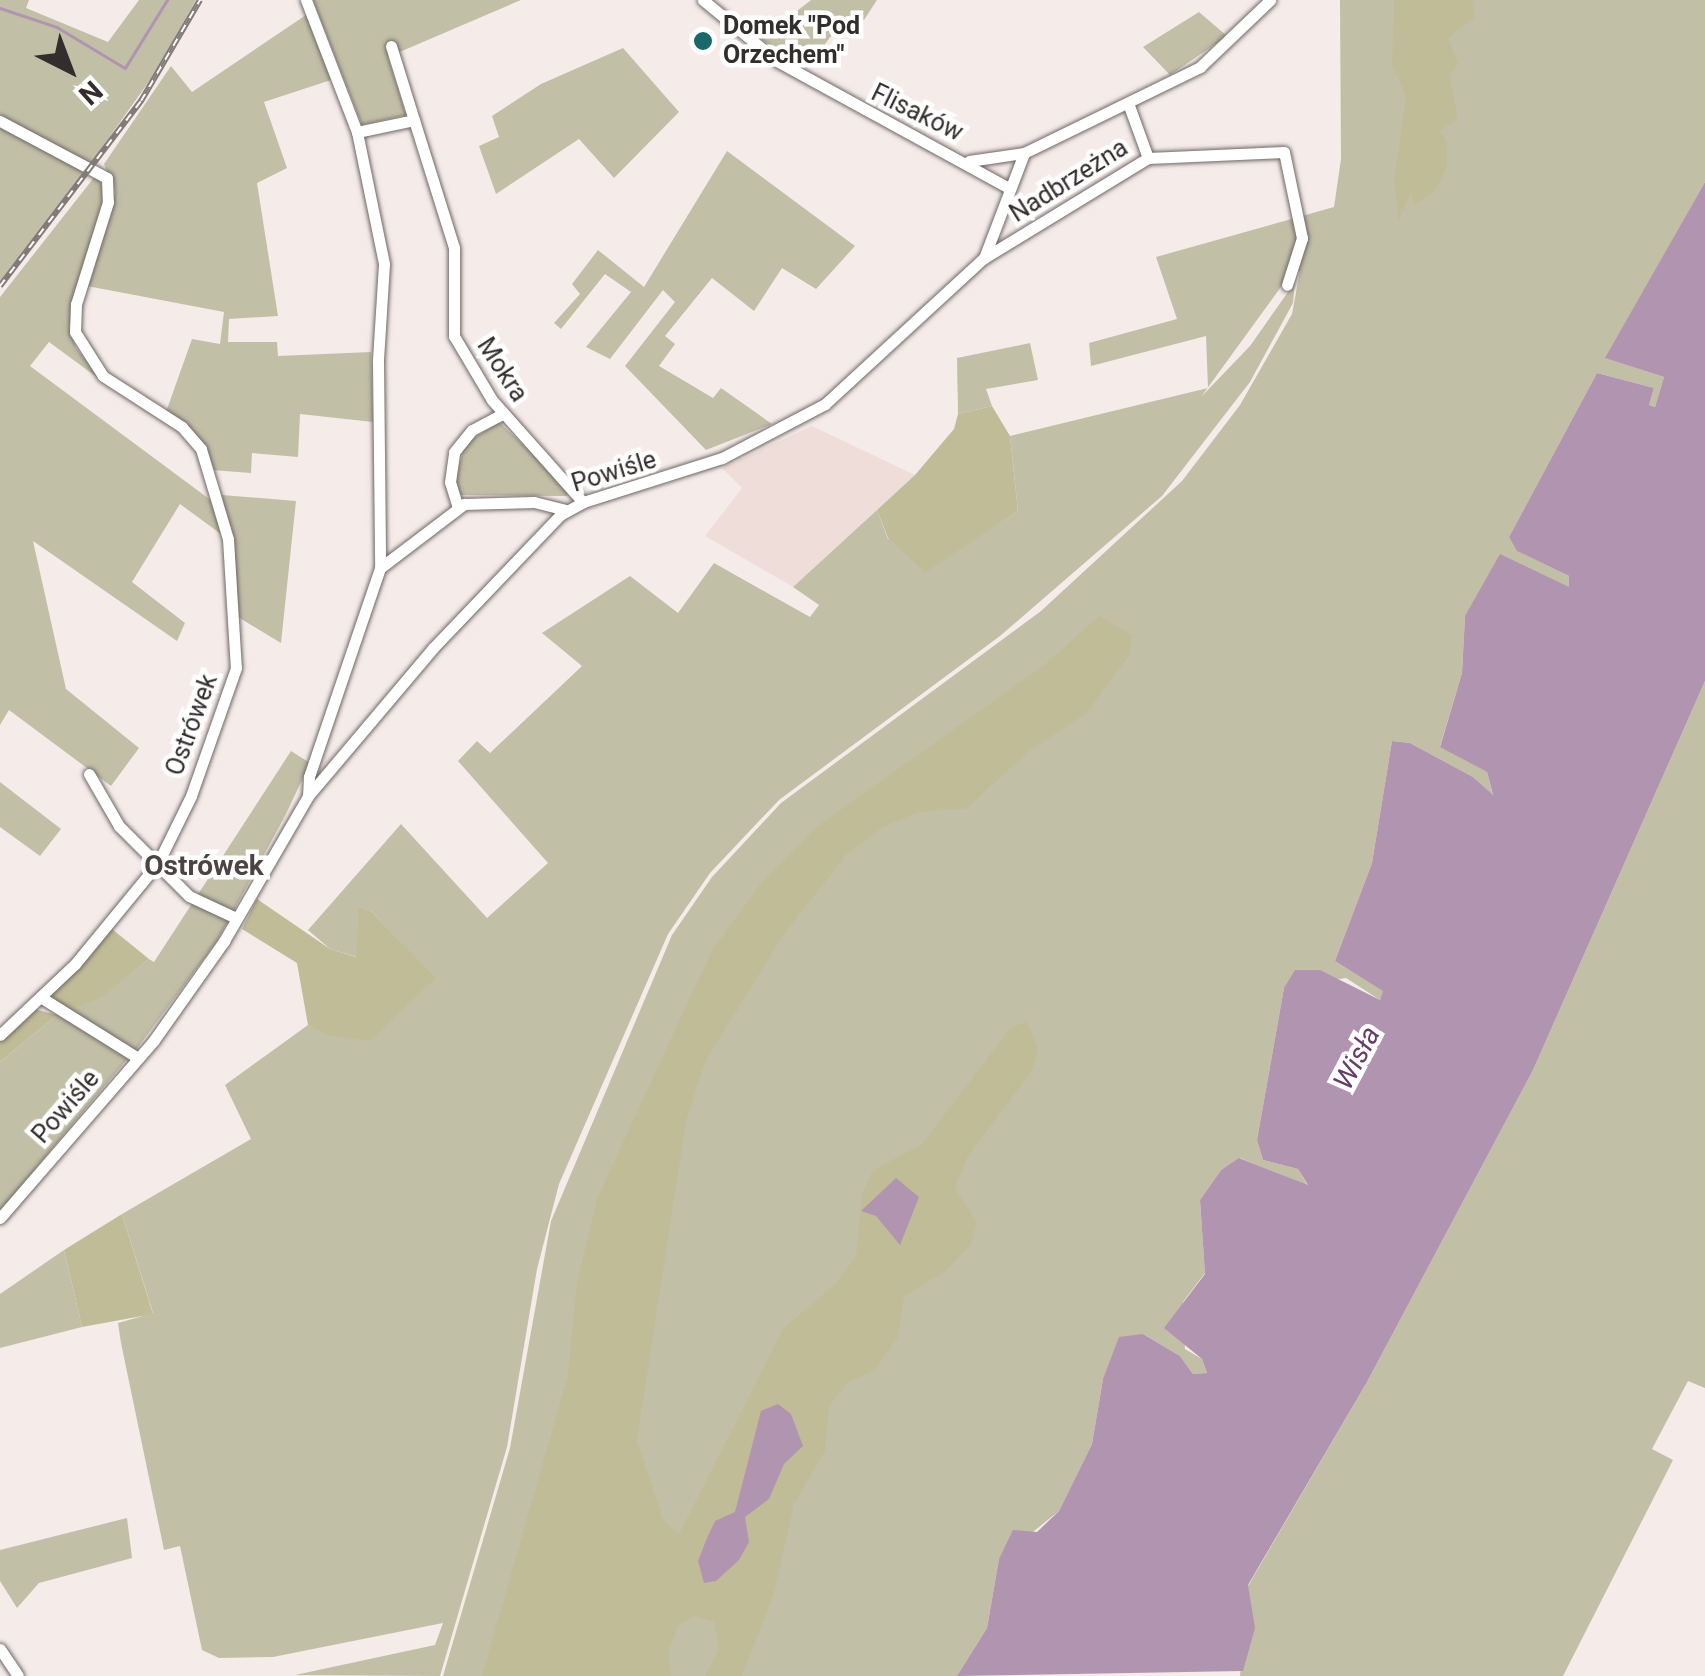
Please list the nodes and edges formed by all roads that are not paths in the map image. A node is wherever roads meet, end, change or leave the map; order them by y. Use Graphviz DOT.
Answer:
graph roads {
  1 [pos="306,0"];
  2 [pos="704,0"];
  3 [pos="1270,0"];
  4 [pos="390,46"];
  5 [pos="1128,103"];
  6 [pos="414,120"];
  7 [pos="0,121"];
  8 [pos="357,132"];
  9 [pos="1024,153"];
  10 [pos="1148,158"];
  11 [pos="966,161"];
  12 [pos="1008,187"];
  13 [pos="984,258"];
  14 [pos="1287,285"];
  15 [pos="502,414"];
  16 [pos="584,502"];
  17 [pos="458,508"];
  18 [pos="567,510"];
  19 [pos="380,568"];
  20 [pos="88,774"];
  21 [pos="308,796"];
  22 [pos="158,863"];
  23 [pos="236,918"];
  24 [pos="42,998"];
  25 [pos="0,1035"];
  26 [pos="138,1058"];
  27 [pos="0,1218"];
  28 [pos="0,1649"];
  29 [pos="18,1676"];
  1 -- 8 [label="street"];
  2 -- 11 [label="street, Flisaków"];
  3 -- 5 [label="street"];
  4 -- 6 [label="street, Mokra"];
  5 -- 9 [label="street"];
  5 -- 10 [label="street"];
  6 -- 8 [label="street"];
  6 -- 15 [label="street, Mokra"];
  7 -- 22 [label="street, Ostrówek"];
  8 -- 19 [label="street"];
  9 -- 11 [label="street, Flisaków"];
  9 -- 12 [label="street, Powiśle"];
  10 -- 13 [label="street, Nadbrzeżna"];
  10 -- 14 [label="street, Nadbrzeżna"];
  11 -- 12 [label="street, Flisaków"];
  12 -- 13 [label="street, Powiśle"];
  13 -- 16 [label="street, Powiśle"];
  15 -- 16 [label="street, Mokra"];
  15 -- 17 [label="street"];
  16 -- 18 [label="street, Powiśle"];
  17 -- 18 [label="street"];
  17 -- 19 [label="street"];
  18 -- 21 [label="street, Powiśle"];
  19 -- 21 [label="street"];
  20 -- 22 [label="street"];
  21 -- 23 [label="street, Powiśle"];
  22 -- 23 [label="street"];
  22 -- 24 [label="street, Ostrówek"];
  23 -- 26 [label="street, Powiśle"];
  24 -- 25 [label="street, Ostrówek"];
  24 -- 26 [label="street"];
  26 -- 27 [label="street, Powiśle"];
  28 -- 29 [label="street"];
}
